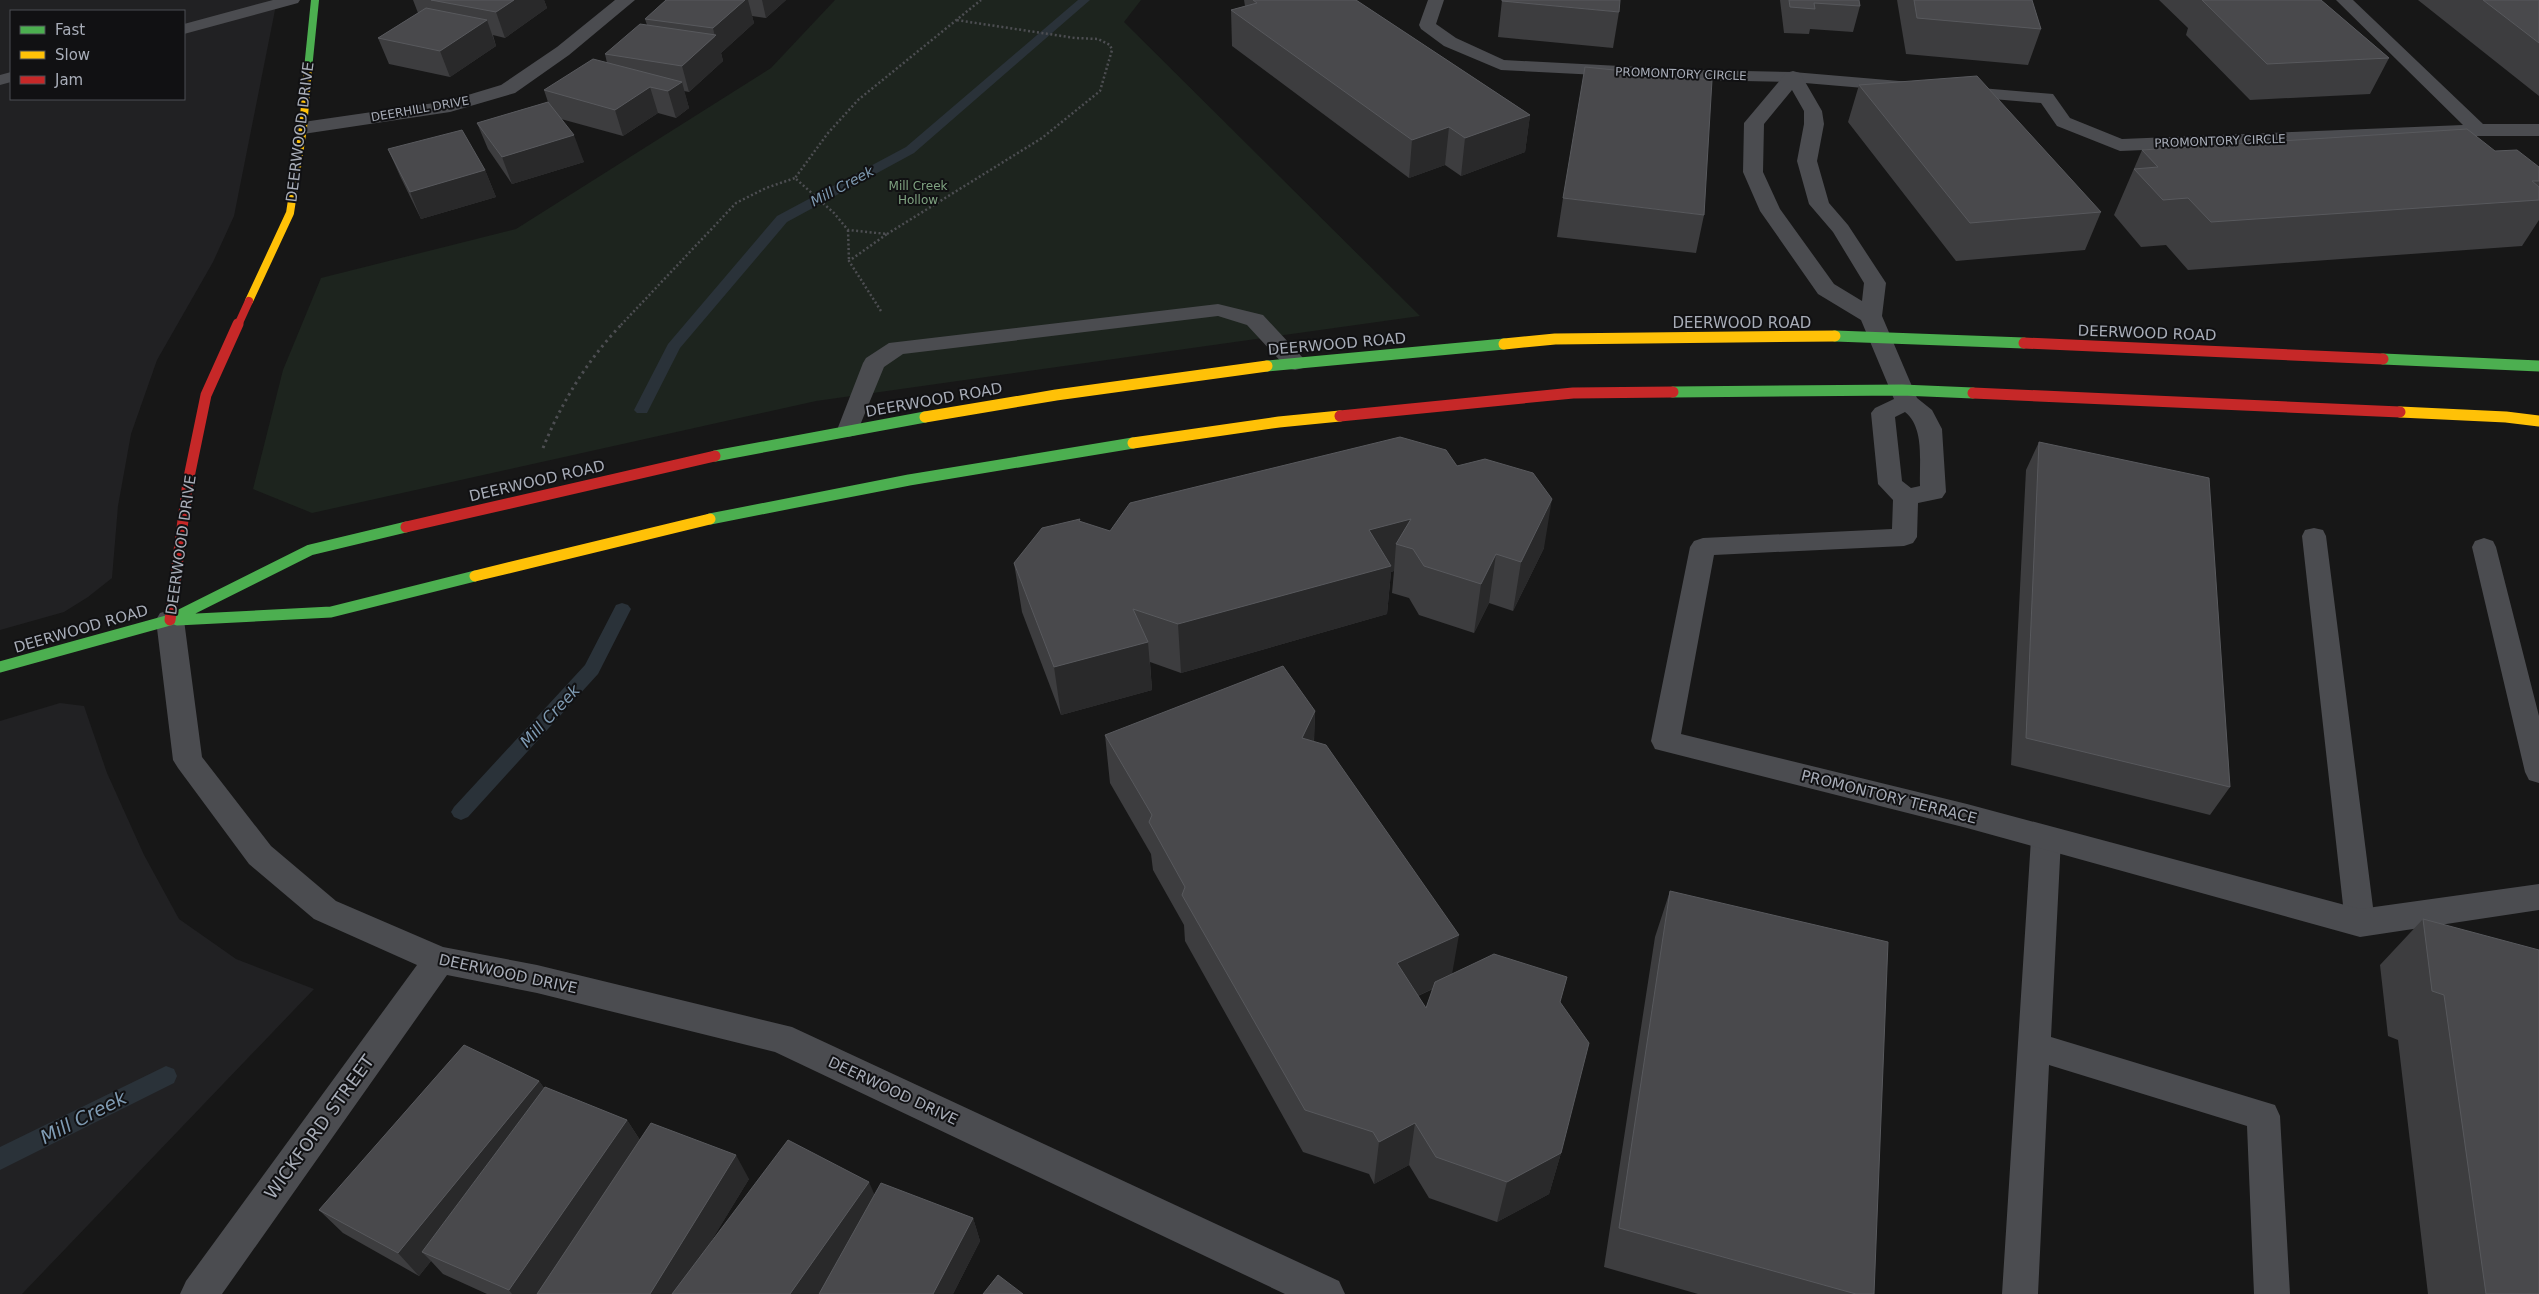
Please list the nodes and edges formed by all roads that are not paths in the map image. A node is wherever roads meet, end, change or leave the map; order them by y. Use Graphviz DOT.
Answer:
graph roads {
  1 [pos="292,0"];
  2 [pos="315,0"];
  3 [pos="626,0"];
  4 [pos="1436,0"];
  5 [pos="2344,0"];
  6 [pos="185,29"];
  7 [pos="1793,77"];
  8 [pos="304,128"];
  9 [pos="2478,130"];
  10 [pos="2539,130"];
  11 [pos="1875,326"];
  12 [pos="1294,364"];
  13 [pos="2539,366"];
  14 [pos="1904,396"];
  15 [pos="2539,421"];
  16 [pos="848,430"];
  17 [pos="1906,497"];
  18 [pos="2314,536"];
  19 [pos="2484,547"];
  20 [pos="170,620"];
  21 [pos="0,667"];
  22 [pos="2539,772"];
  23 [pos="2046,839"];
  24 [pos="2539,897"];
  25 [pos="2360,923"];
  26 [pos="439,960"];
  27 [pos="2034,1046"];
  28 [pos="199,1294"];
  29 [pos="1326,1294"];
  30 [pos="2020,1294"];
  31 [pos="2272,1294"];
  1 -- 6 [label="lane"];
  2 -- 8 [label="street, DEERWOOD DRIVE"];
  3 -- 8 [label="street, DEERHILL DRIVE"];
  4 -- 7 [label="lane, PROMONTORY CIRCLE"];
  5 -- 9 [label="lane"];
  7 -- 9 [label="lane, PROMONTORY CIRCLE"];
  7 -- 11 [label="street"];
  7 -- 11 [label="street"];
  8 -- 20 [label="street, DEERWOOD DRIVE"];
  9 -- 10 [label="lane, PROMONTORY CIRCLE"];
  11 -- 12 [label="street, DEERWOOD ROAD"];
  11 -- 13 [label="street, DEERWOOD ROAD"];
  11 -- 14 [label="street"];
  12 -- 16 [label="street, DEERWOOD ROAD"];
  12 -- 16 [label="lane"];
  14 -- 15 [label="street, DEERWOOD ROAD"];
  14 -- 17 [label="street"];
  14 -- 17 [label="street"];
  14 -- 20 [label="street, DEERWOOD ROAD"];
  16 -- 20 [label="street, DEERWOOD ROAD"];
  17 -- 23 [label="street, PROMONTORY TERRACE"];
  18 -- 25 [label="lane"];
  19 -- 22 [label="lane"];
  20 -- 21 [label="street, DEERWOOD ROAD"];
  20 -- 26 [label="street, DEERWOOD DRIVE"];
  23 -- 25 [label="street, PROMONTORY TERRACE"];
  23 -- 27 [label="lane"];
  24 -- 25 [label="street, PROMONTORY TERRACE"];
  26 -- 28 [label="street, WICKFORD STREET"];
  26 -- 29 [label="street, DEERWOOD DRIVE"];
  27 -- 30 [label="lane"];
  27 -- 31 [label="lane"];
}
